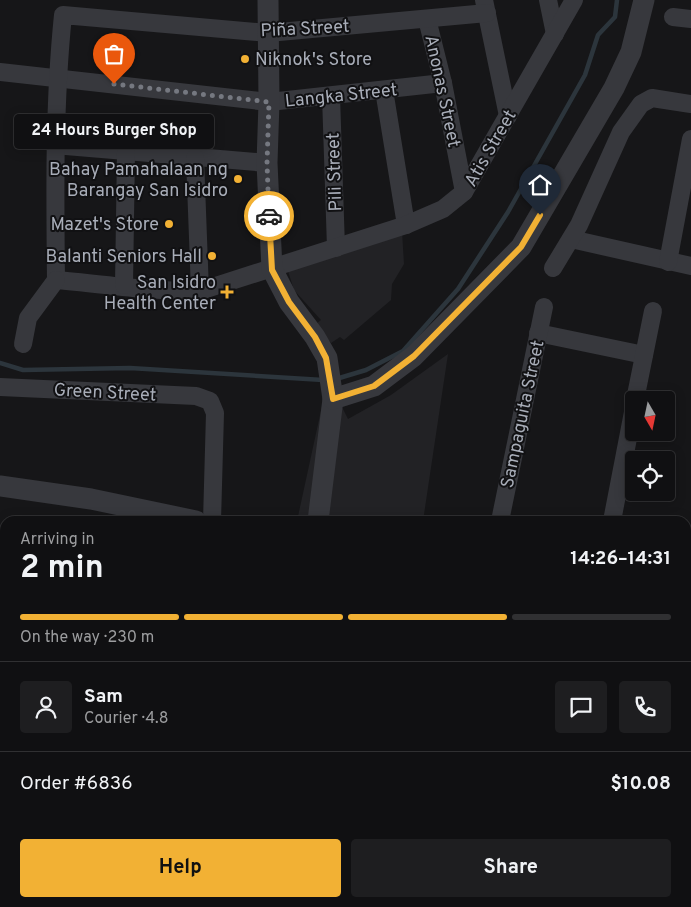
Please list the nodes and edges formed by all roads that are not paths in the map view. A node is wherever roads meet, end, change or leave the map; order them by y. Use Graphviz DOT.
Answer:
graph roads {
  1 [pos="268,0"];
  2 [pos="548,0"];
  3 [pos="574,0"];
  4 [pos="644,0"];
  5 [pos="486,7"];
  6 [pos="673,17"];
  7 [pos="691,18"];
  8 [pos="427,19"];
  9 [pos="268,33"];
  10 [pos="554,34"];
  11 [pos="0,72"];
  12 [pos="56,78"];
  13 [pos="443,83"];
  14 [pos="384,90"];
  15 [pos="331,96"];
  16 [pos="269,102"];
  17 [pos="691,104"];
  18 [pos="508,116"];
  19 [pos="691,139"];
  20 [pos="54,145"];
  21 [pos="126,152"];
  22 [pos="195,158"];
  23 [pos="267,163"];
  24 [pos="464,192"];
  25 [pos="406,225"];
  26 [pos="572,239"];
  27 [pos="336,248"];
  28 [pos="668,262"];
  29 [pos="691,266"];
  30 [pos="553,268"];
  31 [pos="272,270"];
  32 [pos="56,280"];
  33 [pos="124,286"];
  34 [pos="200,291"];
  35 [pos="544,308"];
  36 [pos="653,311"];
  37 [pos="538,333"];
  38 [pos="23,344"];
  39 [pos="644,354"];
  40 [pos="331,384"];
  41 [pos="0,387"];
  42 [pos="637,391"];
  43 [pos="627,441"];
  44 [pos="0,486"];
  45 [pos="172,516"];
  46 [pos="212,516"];
  47 [pos="318,516"];
  48 [pos="501,516"];
  49 [pos="613,516"];
  1 -- 9 [label="street"];
  2 -- 10 [label="street"];
  3 -- 10 [label="street, Atis Street"];
  4 -- 40 [label="street"];
  5 -- 8 [label="street, Piña Street"];
  5 -- 18 [label="street"];
  6 -- 7 [label="street"];
  8 -- 9 [label="street, Piña Street"];
  8 -- 13 [label="street, Anonas Street"];
  9 -- 12 [label="street, Piña Street"];
  9 -- 16 [label="street"];
  10 -- 18 [label="street, Atis Street"];
  11 -- 12 [label="street, Langka Street"];
  12 -- 16 [label="street, Langka Street"];
  12 -- 20 [label="street"];
  13 -- 14 [label="street, Langka Street"];
  13 -- 24 [label="street, Anonas Street"];
  14 -- 15 [label="street, Langka Street"];
  14 -- 25 [label="street"];
  15 -- 16 [label="street, Langka Street"];
  15 -- 27 [label="street, Pili Street"];
  16 -- 23 [label="street"];
  17 -- 26 [label="street"];
  18 -- 24 [label="street, Atis Street"];
  19 -- 28 [label="street"];
  20 -- 21 [label="street"];
  20 -- 32 [label="street"];
  21 -- 22 [label="street"];
  21 -- 33 [label="street"];
  22 -- 23 [label="street"];
  22 -- 34 [label="street"];
  23 -- 31 [label="street"];
  24 -- 25 [label="street, Atis Street"];
  25 -- 27 [label="street, Atis Street"];
  26 -- 28 [label="street"];
  26 -- 30 [label="street"];
  27 -- 31 [label="street, Atis Street"];
  28 -- 29 [label="street"];
  31 -- 34 [label="street, Atis Street"];
  31 -- 40 [label="street"];
  32 -- 33 [label="street, Atis Street"];
  32 -- 38 [label="street"];
  33 -- 34 [label="street, Atis Street"];
  35 -- 37 [label="street, Sampaguita Street"];
  36 -- 39 [label="street"];
  37 -- 39 [label="street"];
  37 -- 48 [label="street, Sampaguita Street"];
  39 -- 42 [label="street"];
  40 -- 47 [label="street"];
  41 -- 46 [label="street, Green Street"];
  43 -- 49 [label="street"];
  44 -- 45 [label="street"];
}
